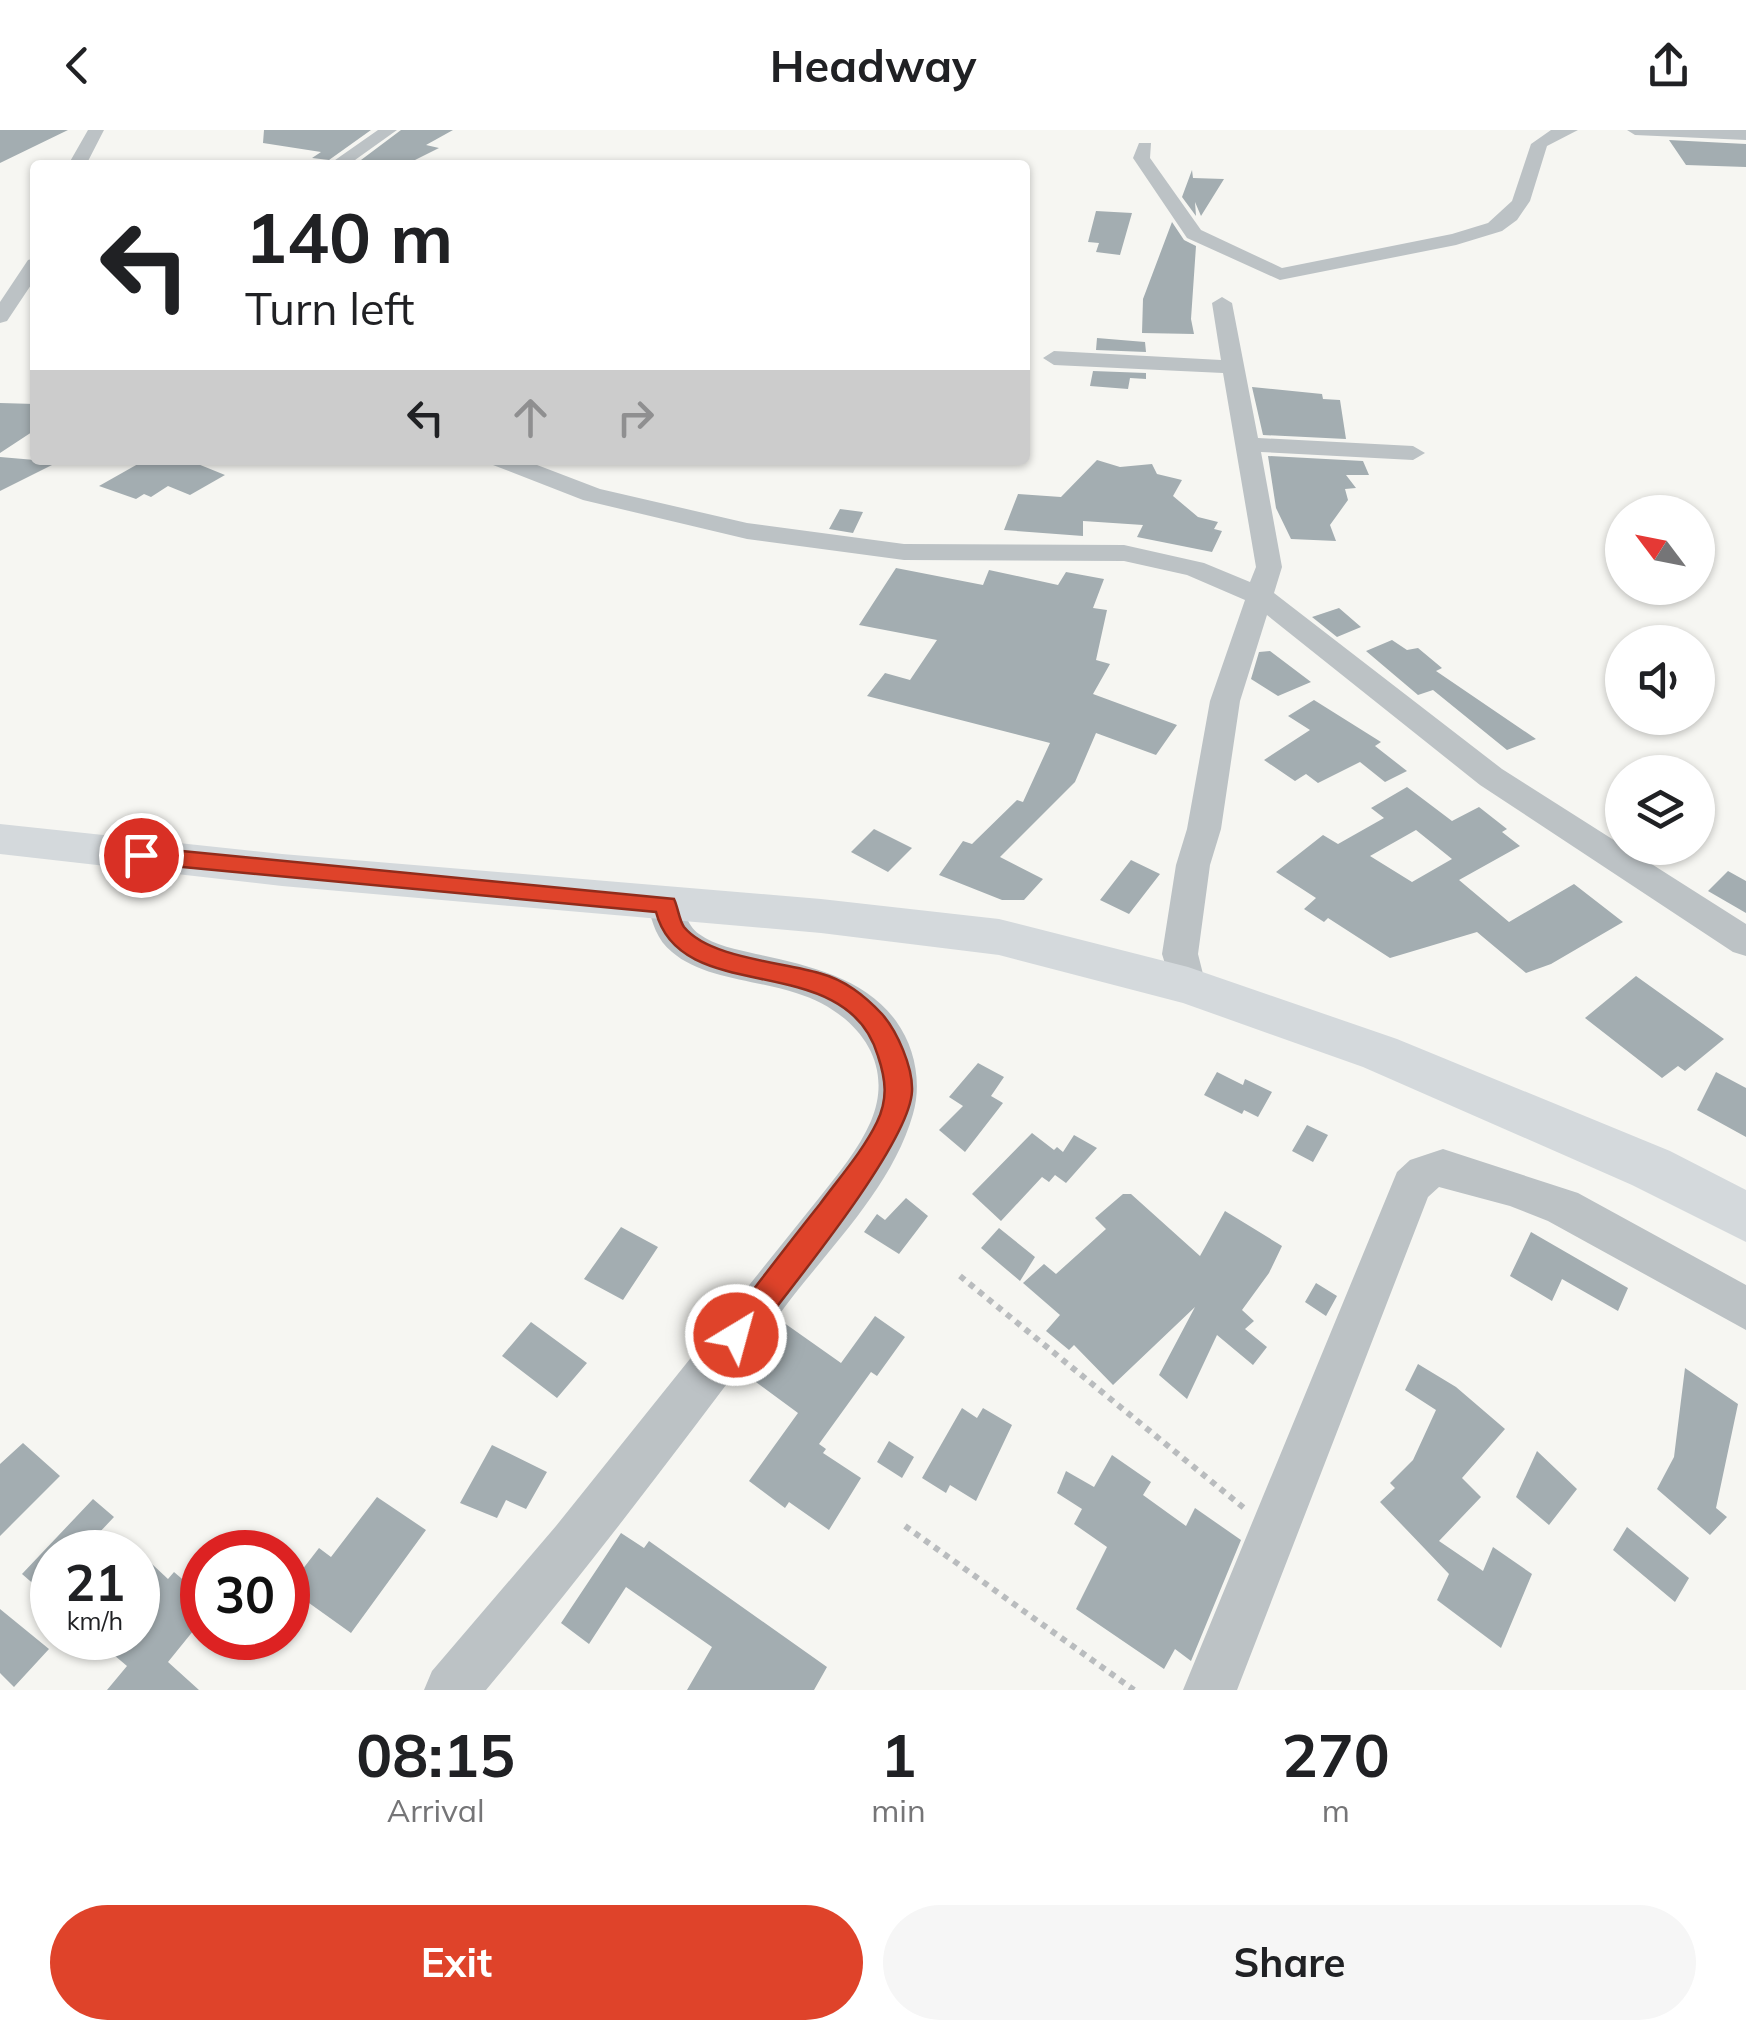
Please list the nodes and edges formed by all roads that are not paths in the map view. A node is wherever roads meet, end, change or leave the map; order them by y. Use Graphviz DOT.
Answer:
graph roads {
  1 [pos="96,130"];
  2 [pos="389,130"];
  3 [pos="1570,130"];
  4 [pos="1635,130"];
  5 [pos="1746,135"];
  6 [pos="1145,147"];
  7 [pos="81,160"];
  8 [pos="344,160"];
  9 [pos="30,272"];
  10 [pos="1222,303"];
  11 [pos="0,317"];
  12 [pos="1054,358"];
  13 [pos="1235,367"];
  14 [pos="1245,444"];
  15 [pos="1413,453"];
  16 [pos="515,465"];
  17 [pos="1262,598"];
  18 [pos="0,839"];
  19 [pos="666,905"];
  20 [pos="1746,942"];
  21 [pos="1188,986"];
  22 [pos="1746,1217"];
  23 [pos="1746,1308"];
  24 [pos="451,1690"];
  25 [pos="1210,1690"];
  1 -- 7 [label="street"];
  2 -- 8 [label="street"];
  3 -- 6 [label="street"];
  4 -- 5 [label="street"];
  9 -- 11 [label="street"];
  10 -- 13 [label="street"];
  12 -- 13 [label="street"];
  13 -- 14 [label="street"];
  14 -- 15 [label="street"];
  14 -- 17 [label="street"];
  16 -- 17 [label="street"];
  17 -- 20 [label="street"];
  17 -- 21 [label="street"];
  18 -- 19 [label="main road"];
  19 -- 21 [label="main road"];
  19 -- 24 [label="street"];
  21 -- 22 [label="main road"];
  23 -- 25 [label="street"];
}
